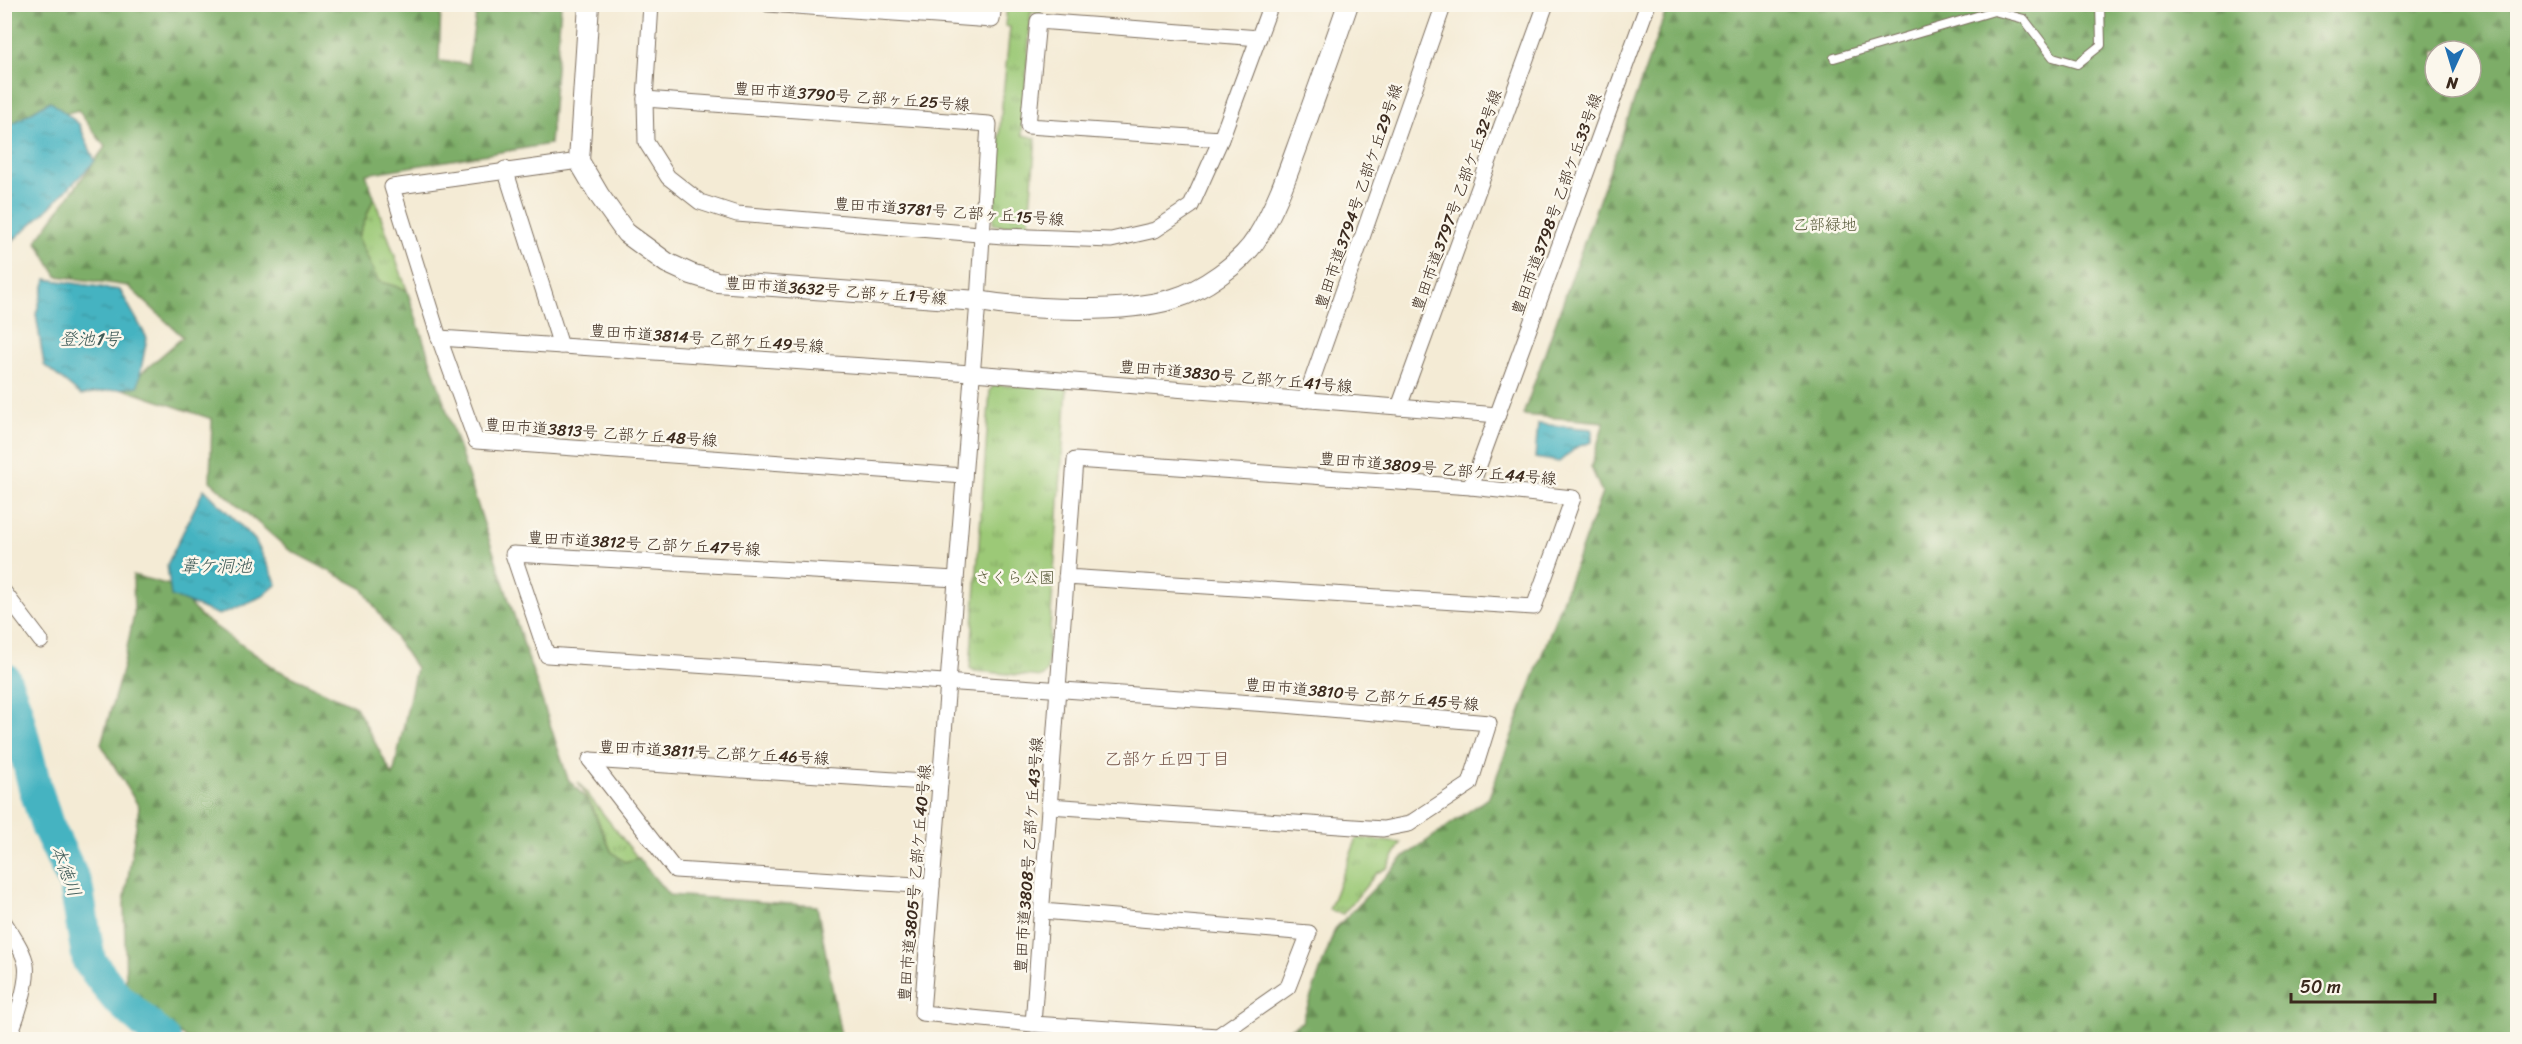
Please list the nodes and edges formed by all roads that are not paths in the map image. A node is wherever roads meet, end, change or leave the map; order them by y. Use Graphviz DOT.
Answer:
graph roads {
  1 [pos="589,4"];
  2 [pos="651,4"];
  3 [pos="768,4"];
  4 [pos="994,4"];
  5 [pos="1271,4"];
  6 [pos="1348,4"];
  7 [pos="1444,4"];
  8 [pos="1546,4"];
  9 [pos="1648,4"];
  10 [pos="2100,4"];
  11 [pos="1259,38"];
  12 [pos="1834,58"];
  13 [pos="645,99"];
  14 [pos="1221,140"];
  15 [pos="579,160"];
  16 [pos="506,170"];
  17 [pos="982,233"];
  18 [pos="978,301"];
  19 [pos="439,338"];
  20 [pos="561,346"];
  21 [pos="972,373"];
  22 [pos="1305,400"];
  23 [pos="1399,407"];
  24 [pos="1498,415"];
  25 [pos="1075,460"];
  26 [pos="964,476"];
  27 [pos="1471,487"];
  28 [pos="1066,577"];
  29 [pos="956,579"];
  30 [pos="4,592"];
  31 [pos="41,641"];
  32 [pos="948,682"];
  33 [pos="1058,689"];
  34 [pos="940,783"];
  35 [pos="1050,806"];
  36 [pos="932,885"];
  37 [pos="1042,911"];
  38 [pos="4,922"];
  39 [pos="1033,1024"];
  40 [pos="7,1040"];
  1 -- 15 [label="street"];
  2 -- 13 [label="street, 豊田市道3781号 乙部ヶ丘15号線"];
  3 -- 4 [label="street"];
  5 -- 11 [label="street, 豊田市道3781号 乙部ヶ丘15号線"];
  6 -- 18 [label="street, 豊田市道3632号 乙部ヶ丘1号線"];
  7 -- 22 [label="street, 豊田市道3794号 乙部ケ丘29号線"];
  8 -- 23 [label="street, 豊田市道3797号 乙部ケ丘32号線"];
  9 -- 24 [label="street, 豊田市道3798号 乙部ケ丘33号線"];
  10 -- 12 [label="lane"];
  11 -- 14 [label="street, 豊田市道3781号 乙部ヶ丘15号線"];
  11 -- 14 [label="street"];
  13 -- 17 [label="street, 豊田市道3781号 乙部ヶ丘15号線"];
  13 -- 17 [label="street, 豊田市道3790号 乙部ヶ丘25号線"];
  14 -- 17 [label="street, 豊田市道3781号 乙部ヶ丘15号線"];
  15 -- 16 [label="street, 豊田市道3813号 乙部ケ丘48号線"];
  15 -- 18 [label="street, 豊田市道3632号 乙部ヶ丘1号線"];
  16 -- 19 [label="street, 豊田市道3813号 乙部ケ丘48号線"];
  16 -- 20 [label="street"];
  17 -- 18 [label="street, 豊田市道3790号 乙部ヶ丘25号線"];
  18 -- 21 [label="street, 豊田市道3805号 乙部ケ丘40号線"];
  19 -- 20 [label="street, 豊田市道3814号 乙部ケ丘49号線"];
  19 -- 26 [label="street, 豊田市道3813号 乙部ケ丘48号線"];
  20 -- 21 [label="street, 豊田市道3814号 乙部ケ丘49号線"];
  21 -- 22 [label="street, 豊田市道3830号 乙部ケ丘41号線"];
  21 -- 26 [label="street, 豊田市道3805号 乙部ケ丘40号線"];
  22 -- 23 [label="street, 豊田市道3830号 乙部ケ丘41号線"];
  23 -- 24 [label="street, 豊田市道3830号 乙部ケ丘41号線"];
  24 -- 27 [label="street, 豊田市道3798号 乙部ケ丘33号線"];
  25 -- 27 [label="street, 豊田市道3809号 乙部ケ丘44号線"];
  25 -- 28 [label="street, 豊田市道3808号 乙部ケ丘43号線"];
  26 -- 29 [label="street, 豊田市道3805号 乙部ケ丘40号線"];
  27 -- 28 [label="street, 豊田市道3809号 乙部ケ丘44号線"];
  28 -- 33 [label="street, 豊田市道3808号 乙部ケ丘43号線"];
  29 -- 32 [label="street, 豊田市道3805号 乙部ケ丘40号線"];
  29 -- 32 [label="street, 豊田市道3812号 乙部ケ丘47号線"];
  30 -- 31 [label="street"];
  32 -- 33 [label="street"];
  32 -- 34 [label="street, 豊田市道3805号 乙部ケ丘40号線"];
  33 -- 35 [label="street, 豊田市道3808号 乙部ケ丘43号線"];
  33 -- 35 [label="street, 豊田市道3810号 乙部ケ丘45号線"];
  34 -- 36 [label="street, 豊田市道3805号 乙部ケ丘40号線"];
  34 -- 36 [label="street, 豊田市道3811号 乙部ケ丘46号線"];
  35 -- 37 [label="street, 豊田市道3808号 乙部ケ丘43号線"];
  36 -- 39 [label="street, 豊田市道3805号 乙部ケ丘40号線"];
  37 -- 39 [label="street, 豊田市道3808号 乙部ケ丘43号線"];
  37 -- 39 [label="street, 豊田市道3805号 乙部ケ丘40号線"];
  38 -- 40 [label="street"];
}
